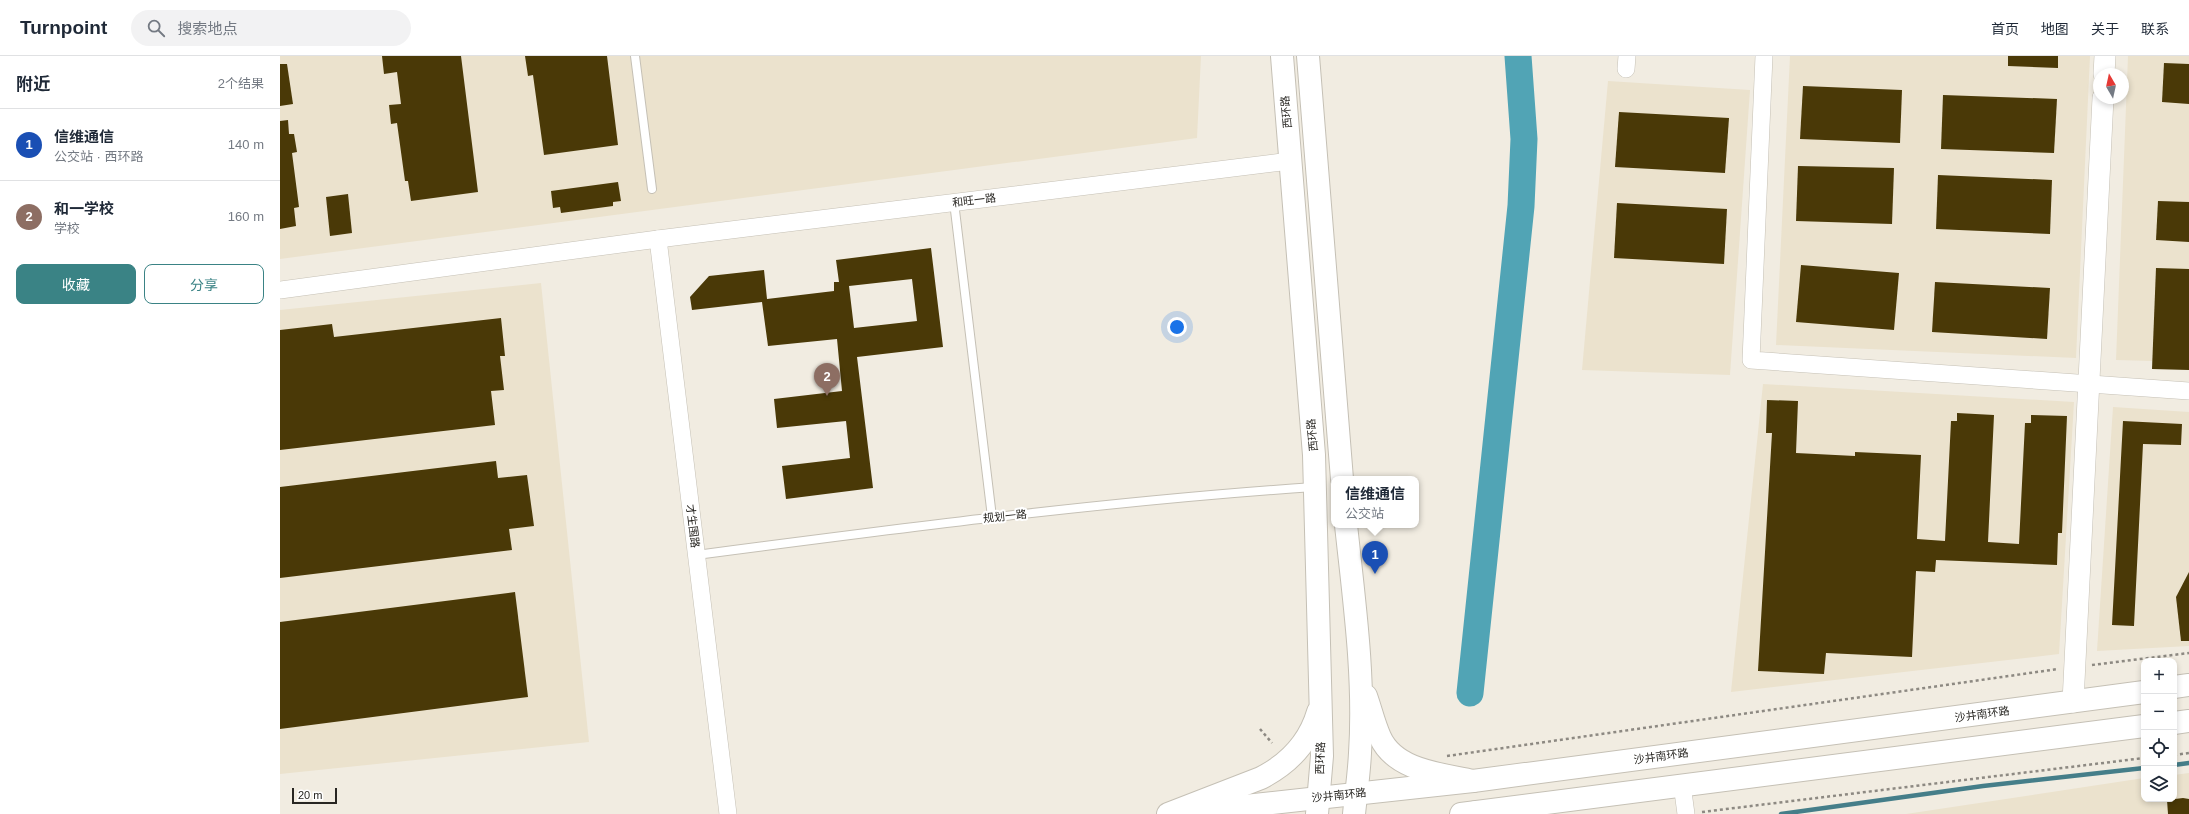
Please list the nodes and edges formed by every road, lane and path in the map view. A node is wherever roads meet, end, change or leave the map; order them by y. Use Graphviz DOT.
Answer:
graph roads {
  1 [pos="635,56"];
  2 [pos="1282,56"];
  3 [pos="1308,56"];
  4 [pos="1764,56"];
  5 [pos="2105,56"];
  6 [pos="2104,68"];
  7 [pos="2103,104"];
  8 [pos="1290,161"];
  9 [pos="652,190"];
  10 [pos="954,202"];
  11 [pos="658,239"];
  12 [pos="280,290"];
  13 [pos="2088,384"];
  14 [pos="2189,391"];
  15 [pos="1342,476"];
  16 [pos="1315,487"];
  17 [pos="992,517"];
  18 [pos="1346,528"];
  19 [pos="696,554"];
  20 [pos="2189,653"];
  21 [pos="2074,667"];
  22 [pos="1359,673"];
  23 [pos="2189,685"];
  24 [pos="2177,687"];
  25 [pos="2141,692"];
  26 [pos="2073,702"];
  27 [pos="1320,708"];
  28 [pos="2189,721"];
  29 [pos="2177,723"];
  30 [pos="2141,726"];
  31 [pos="1260,729"];
  32 [pos="1272,743"];
  33 [pos="2189,753"];
  34 [pos="2177,755"];
  35 [pos="1440,757"];
  36 [pos="2141,758"];
  37 [pos="1473,781"];
  38 [pos="1682,784"];
  39 [pos="1355,804"];
  40 [pos="1317,806"];
  41 [pos="1469,813"];
  42 [pos="1693,813"];
  43 [pos="728,814"];
  44 [pos="1168,814"];
  45 [pos="1177,814"];
  1 -- 9 [label="lane"];
  2 -- 8 [label="main road, 西环路"];
  3 -- 15 [label="main road"];
  4 -- 13 [label="street"];
  5 -- 6 [label="street"];
  7 -- 13 [label="street"];
  8 -- 10 [label="street, 和旺一路"];
  8 -- 16 [label="main road, 西环路"];
  10 -- 11 [label="street, 和旺一路"];
  10 -- 17 [label="lane"];
  11 -- 12 [label="street, 和旺一路"];
  11 -- 19 [label="street, 才生围路"];
  13 -- 14 [label="street"];
  13 -- 21 [label="street"];
  16 -- 17 [label="lane, 规划一路"];
  16 -- 27 [label="main road, 西环路"];
  17 -- 19 [label="lane, 规划一路"];
  18 -- 22 [label="main road"];
  19 -- 43 [label="street, 才生围路"];
  20 -- 21 [label="path"];
  21 -- 26 [label="street"];
  21 -- 35 [label="path"];
  22 -- 37 [label="main road"];
  22 -- 39 [label="main road"];
  23 -- 24 [label="main road"];
  25 -- 26 [label="main road, 沙井南环路"];
  26 -- 37 [label="main road, 沙井南环路"];
  27 -- 40 [label="main road, 西环路"];
  27 -- 44 [label="main road"];
  28 -- 29 [label="main road"];
  30 -- 38 [label="main road"];
  31 -- 32 [label="path"];
  33 -- 34 [label="path"];
  36 -- 42 [label="path"];
  37 -- 39 [label="main road, 沙井南环路"];
  38 -- 41 [label="main road"];
  38 -- 42 [label="street"];
  39 -- 40 [label="main road, 沙井南环路"];
  40 -- 45 [label="main road, 沙井南环路"];
}
